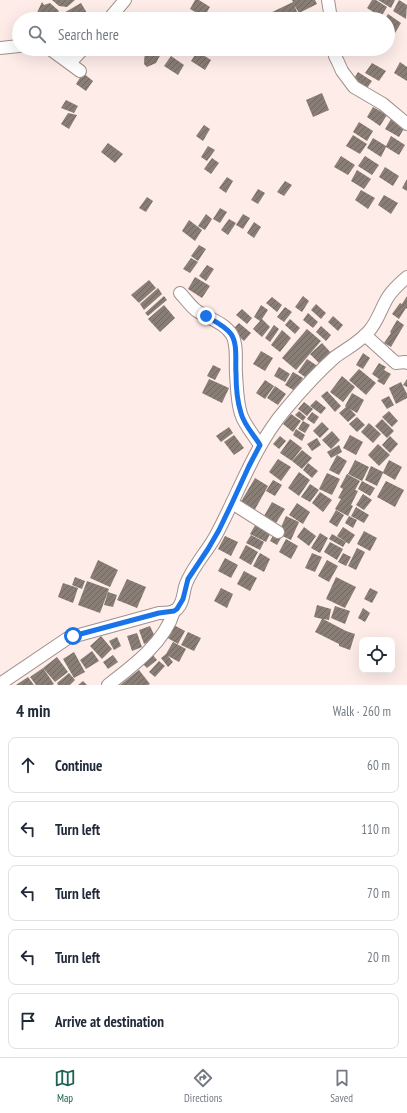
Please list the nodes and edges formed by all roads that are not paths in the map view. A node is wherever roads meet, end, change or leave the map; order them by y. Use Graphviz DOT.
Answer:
graph roads {
  1 [pos="125,0"];
  2 [pos="328,0"];
  3 [pos="115,12"];
  4 [pos="330,12"];
  5 [pos="12,47"];
  6 [pos="0,48"];
  7 [pos="60,56"];
  8 [pos="76,56"];
  9 [pos="335,56"];
  10 [pos="70,63"];
  11 [pos="80,71"];
  12 [pos="407,124"];
  13 [pos="407,277"];
  14 [pos="180,292"];
  15 [pos="365,335"];
  16 [pos="407,363"];
  17 [pos="260,445"];
  18 [pos="232,503"];
  19 [pos="278,532"];
  20 [pos="174,611"];
  21 [pos="0,684"];
  22 [pos="108,685"];
  1 -- 3 [label="street"];
  2 -- 4 [label="street"];
  5 -- 6 [label="street"];
  7 -- 10 [label="street"];
  8 -- 10 [label="street"];
  9 -- 12 [label="street"];
  10 -- 11 [label="street"];
  13 -- 15 [label="street"];
  14 -- 17 [label="street"];
  15 -- 16 [label="street"];
  15 -- 17 [label="street"];
  17 -- 18 [label="street"];
  18 -- 19 [label="street"];
  18 -- 20 [label="street"];
  20 -- 21 [label="street"];
  20 -- 22 [label="street"];
}
